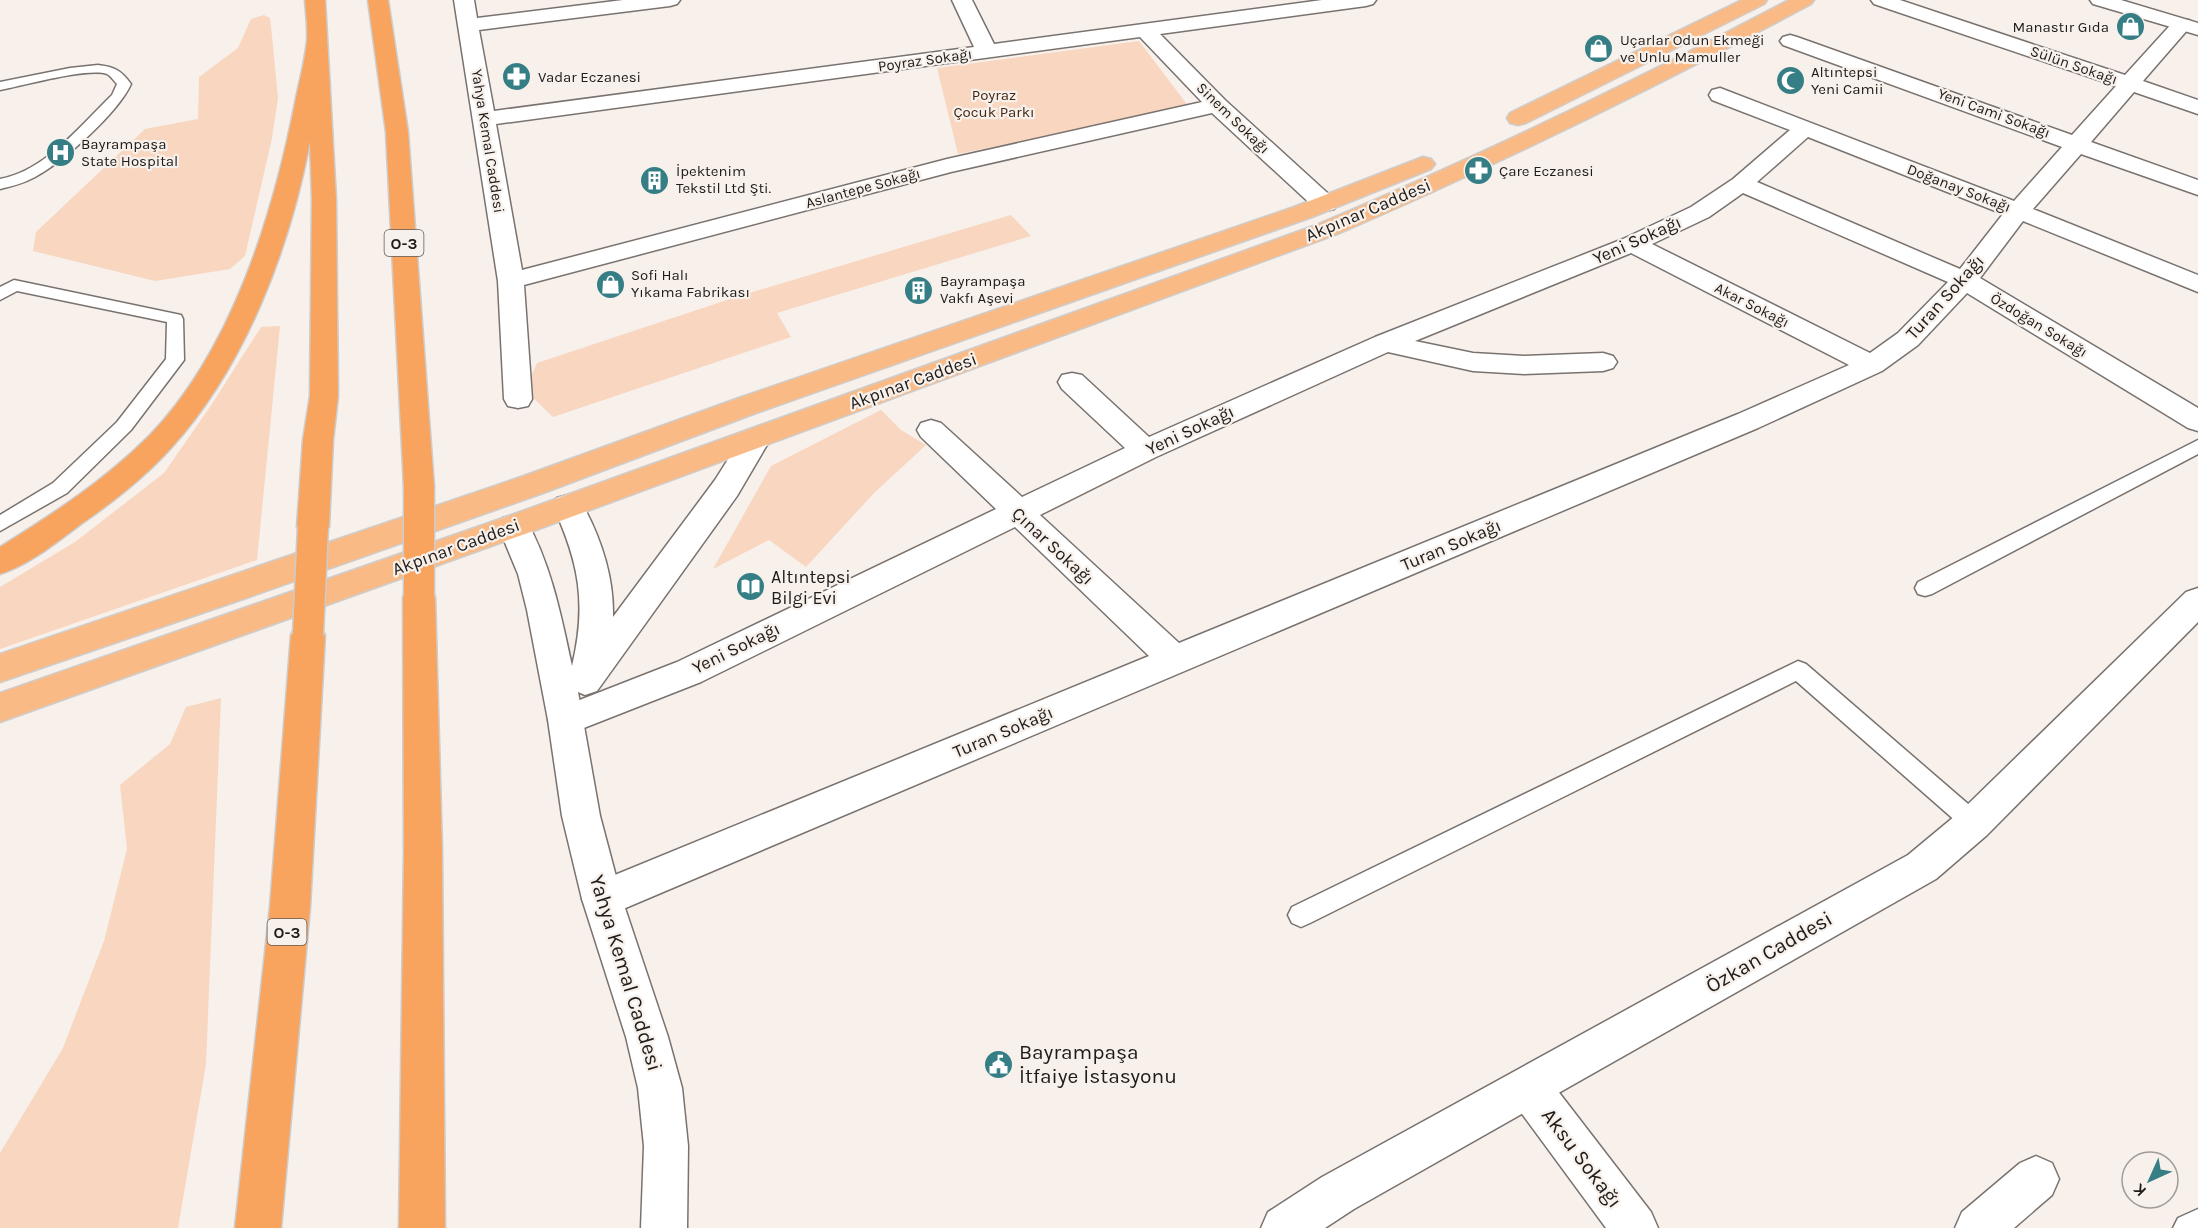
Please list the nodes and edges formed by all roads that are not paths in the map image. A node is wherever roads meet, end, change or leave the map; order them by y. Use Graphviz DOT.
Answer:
graph roads {
  1 [pos="315,0"];
  2 [pos="378,0"];
  3 [pos="464,0"];
  4 [pos="670,0"];
  5 [pos="962,0"];
  6 [pos="1366,0"];
  7 [pos="1757,0"];
  8 [pos="1804,0"];
  9 [pos="1881,0"];
  10 [pos="2100,0"];
  11 [pos="470,25"];
  12 [pos="2190,27"];
  13 [pos="1144,29"];
  14 [pos="317,40"];
  15 [pos="1790,41"];
  16 [pos="987,51"];
  17 [pos="2129,84"];
  18 [pos="0,86"];
  19 [pos="1719,95"];
  20 [pos="1217,105"];
  21 [pos="2198,107"];
  22 [pos="483,119"];
  23 [pos="1804,129"];
  24 [pos="2076,142"];
  25 [pos="0,184"];
  26 [pos="1741,184"];
  27 [pos="2198,188"];
  28 [pos="1325,204"];
  29 [pos="2018,211"];
  30 [pos="1632,244"];
  31 [pos="1965,280"];
  32 [pos="511,281"];
  33 [pos="2198,284"];
  34 [pos="0,295"];
  35 [pos="1385,343"];
  36 [pos="1603,362"];
  37 [pos="1872,365"];
  38 [pos="1072,382"];
  39 [pos="518,399"];
  40 [pos="2198,421"];
  41 [pos="931,430"];
  42 [pos="756,438"];
  43 [pos="2198,446"];
  44 [pos="1146,450"];
  45 [pos="532,485"];
  46 [pos="568,506"];
  47 [pos="1018,513"];
  48 [pos="0,524"];
  49 [pos="514,526"];
  50 [pos="0,562"];
  51 [pos="1925,588"];
  52 [pos="2198,601"];
  53 [pos="1176,661"];
  54 [pos="0,668"];
  55 [pos="585,681"];
  56 [pos="0,708"];
  57 [pos="566,720"];
  58 [pos="1974,823"];
  59 [pos="602,899"];
  60 [pos="1301,915"];
  61 [pos="1529,1088"];
  62 [pos="2036,1179"];
  63 [pos="422,1210"];
  64 [pos="2198,1224"];
  65 [pos="258,1228"];
  66 [pos="664,1228"];
  67 [pos="1284,1228"];
  68 [pos="1635,1228"];
  69 [pos="1978,1228"];
  70 [pos="2188,1228"];
  1 -- 14 [label="highway, O-3"];
  2 -- 63 [label="highway, O-3, bridge"];
  3 -- 11 [label="street, Yahya Kemal Caddesi"];
  4 -- 11 [label="street"];
  5 -- 16 [label="street"];
  6 -- 13 [label="street, Poyraz Sokağı"];
  7 -- 28 [label="main road, Akpınar Caddesi"];
  8 -- 42 [label="main road, Akpınar Caddesi"];
  9 -- 17 [label="street, Sülün Sokağı"];
  10 -- 12 [label="street"];
  11 -- 22 [label="street, Yahya Kemal Caddesi"];
  12 -- 17 [label="street, Turan Sokağı"];
  13 -- 16 [label="street, Poyraz Sokağı"];
  13 -- 20 [label="street, Sinem Sokağı"];
  14 -- 50 [label="highway"];
  14 -- 65 [label="highway, O-3, bridge"];
  15 -- 24 [label="street, Yeni Cami Sokağı"];
  16 -- 22 [label="street, Poyraz Sokağı"];
  17 -- 21 [label="street, Sülün Sokağı"];
  17 -- 24 [label="street, Turan Sokağı"];
  18 -- 25 [label="lane"];
  19 -- 23 [label="street, Doğanay Sokağı"];
  20 -- 28 [label="street, Sinem Sokağı"];
  20 -- 32 [label="street, Aslantepe Sokağı"];
  22 -- 32 [label="street, Yahya Kemal Caddesi"];
  23 -- 26 [label="street, Yeni Sokağı"];
  23 -- 29 [label="street, Doğanay Sokağı"];
  24 -- 27 [label="street, Yeni Cami Sokağı"];
  24 -- 29 [label="street, Turan Sokağı"];
  26 -- 30 [label="street, Yeni Sokağı"];
  26 -- 31 [label="street, Özdoğan Sokağı"];
  28 -- 45 [label="main road, Akpınar Caddesi"];
  29 -- 31 [label="street, Turan Sokağı"];
  29 -- 33 [label="street, Doğanay Sokağı"];
  30 -- 35 [label="street, Yeni Sokağı"];
  30 -- 37 [label="street, Akar Sokağı"];
  31 -- 37 [label="street, Turan Sokağı"];
  31 -- 40 [label="street, Özdoğan Sokağı"];
  32 -- 39 [label="street, Yahya Kemal Caddesi"];
  34 -- 48 [label="lane"];
  35 -- 36 [label="street"];
  35 -- 44 [label="street, Yeni Sokağı"];
  37 -- 53 [label="street, Turan Sokağı"];
  38 -- 44 [label="street"];
  41 -- 47 [label="street, Çınar Sokağı"];
  42 -- 46 [label="main road, Akpınar Caddesi"];
  42 -- 55 [label="street"];
  43 -- 51 [label="lane"];
  44 -- 47 [label="street, Yeni Sokağı"];
  45 -- 46 [label="main road"];
  45 -- 49 [label="main road"];
  45 -- 54 [label="main road, Akpınar Caddesi"];
  46 -- 49 [label="main road, Akpınar Caddesi"];
  46 -- 55 [label="street"];
  47 -- 53 [label="street, Çınar Sokağı"];
  47 -- 57 [label="street, Yeni Sokağı"];
  49 -- 56 [label="main road, Akpınar Caddesi"];
  49 -- 57 [label="street, Yahya Kemal Caddesi"];
  52 -- 58 [label="street, Özkan Caddesi"];
  53 -- 59 [label="street, Turan Sokağı"];
  55 -- 57 [label="street"];
  57 -- 59 [label="street, Yahya Kemal Caddesi"];
  58 -- 60 [label="lane"];
  58 -- 61 [label="street, Özkan Caddesi"];
  59 -- 66 [label="street, Yahya Kemal Caddesi"];
  61 -- 67 [label="street, Özkan Caddesi"];
  61 -- 68 [label="street, Aksu Sokağı"];
  62 -- 69 [label="street"];
  64 -- 70 [label="lane"];
}
